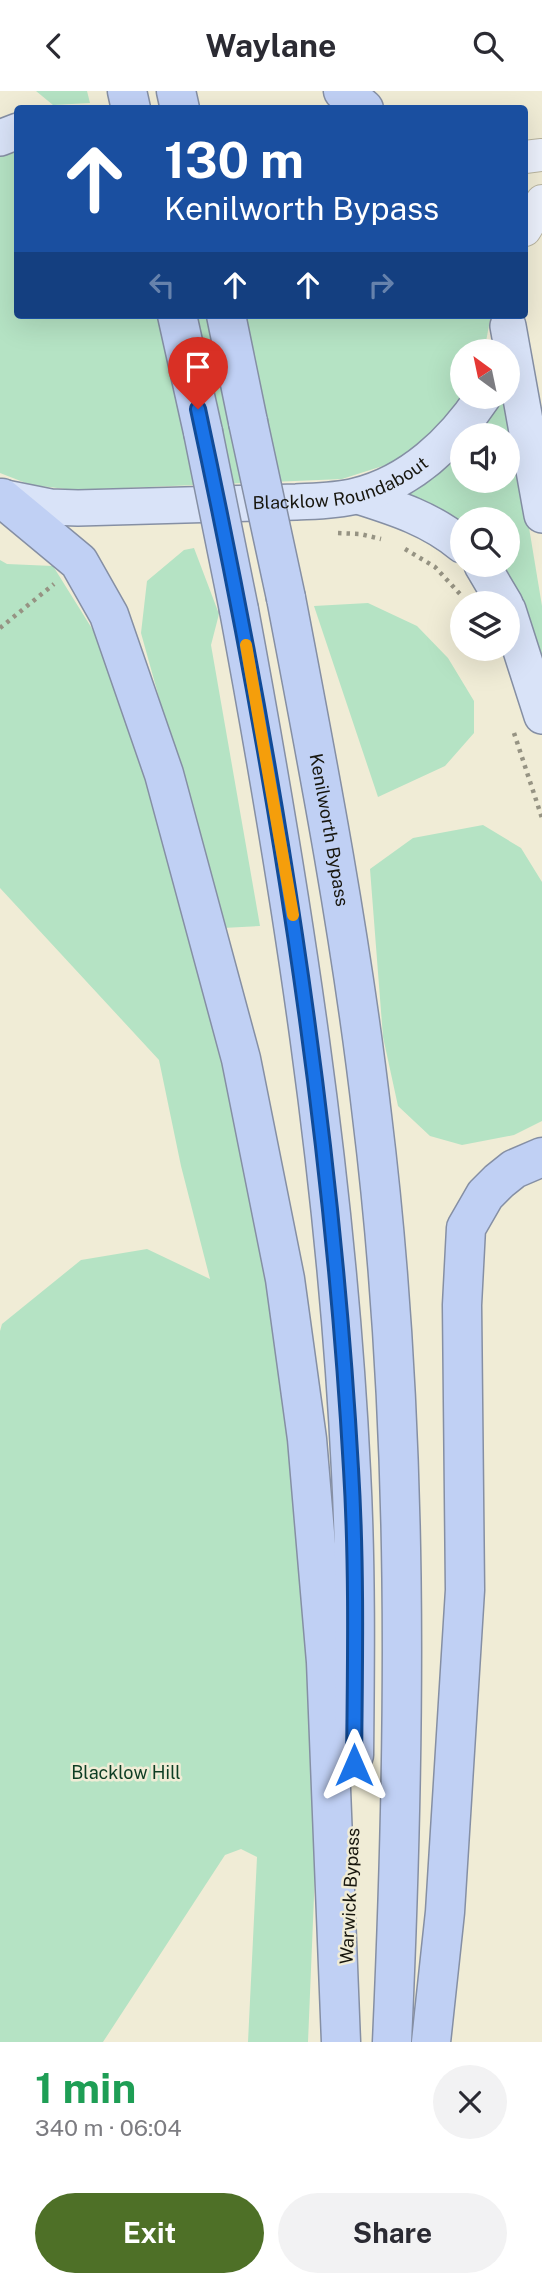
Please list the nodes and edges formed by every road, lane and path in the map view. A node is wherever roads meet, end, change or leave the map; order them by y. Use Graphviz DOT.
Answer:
graph roads {
  1 [pos="343,91"];
  2 [pos="360,105"];
  3 [pos="542,201"];
  4 [pos="528,225"];
  5 [pos="178,319"];
  6 [pos="227,319"];
  7 [pos="506,331"];
  8 [pos="474,409"];
  9 [pos="358,496"];
  10 [pos="1,498"];
  11 [pos="542,515"];
  12 [pos="450,535"];
  13 [pos="56,582"];
  14 [pos="0,628"];
  15 [pos="520,647"];
  16 [pos="542,716"];
  17 [pos="542,1157"];
  18 [pos="342,2042"];
  19 [pos="392,2042"];
  20 [pos="431,2042"];
  1 -- 2 [label="highway"];
  3 -- 4 [label="main road"];
  5 -- 18 [label="highway, Warwick Bypass, bridge"];
  6 -- 19 [label="highway, Kenilworth Bypass, bridge"];
  7 -- 11 [label="main road"];
  8 -- 9 [label="main road, Blacklow Roundabout"];
  9 -- 10 [label="main road, Blacklow Roundabout"];
  9 -- 12 [label="main road"];
  10 -- 18 [label="highway"];
  13 -- 14 [label="path"];
  15 -- 16 [label="main road"];
  17 -- 20 [label="highway"];
}
